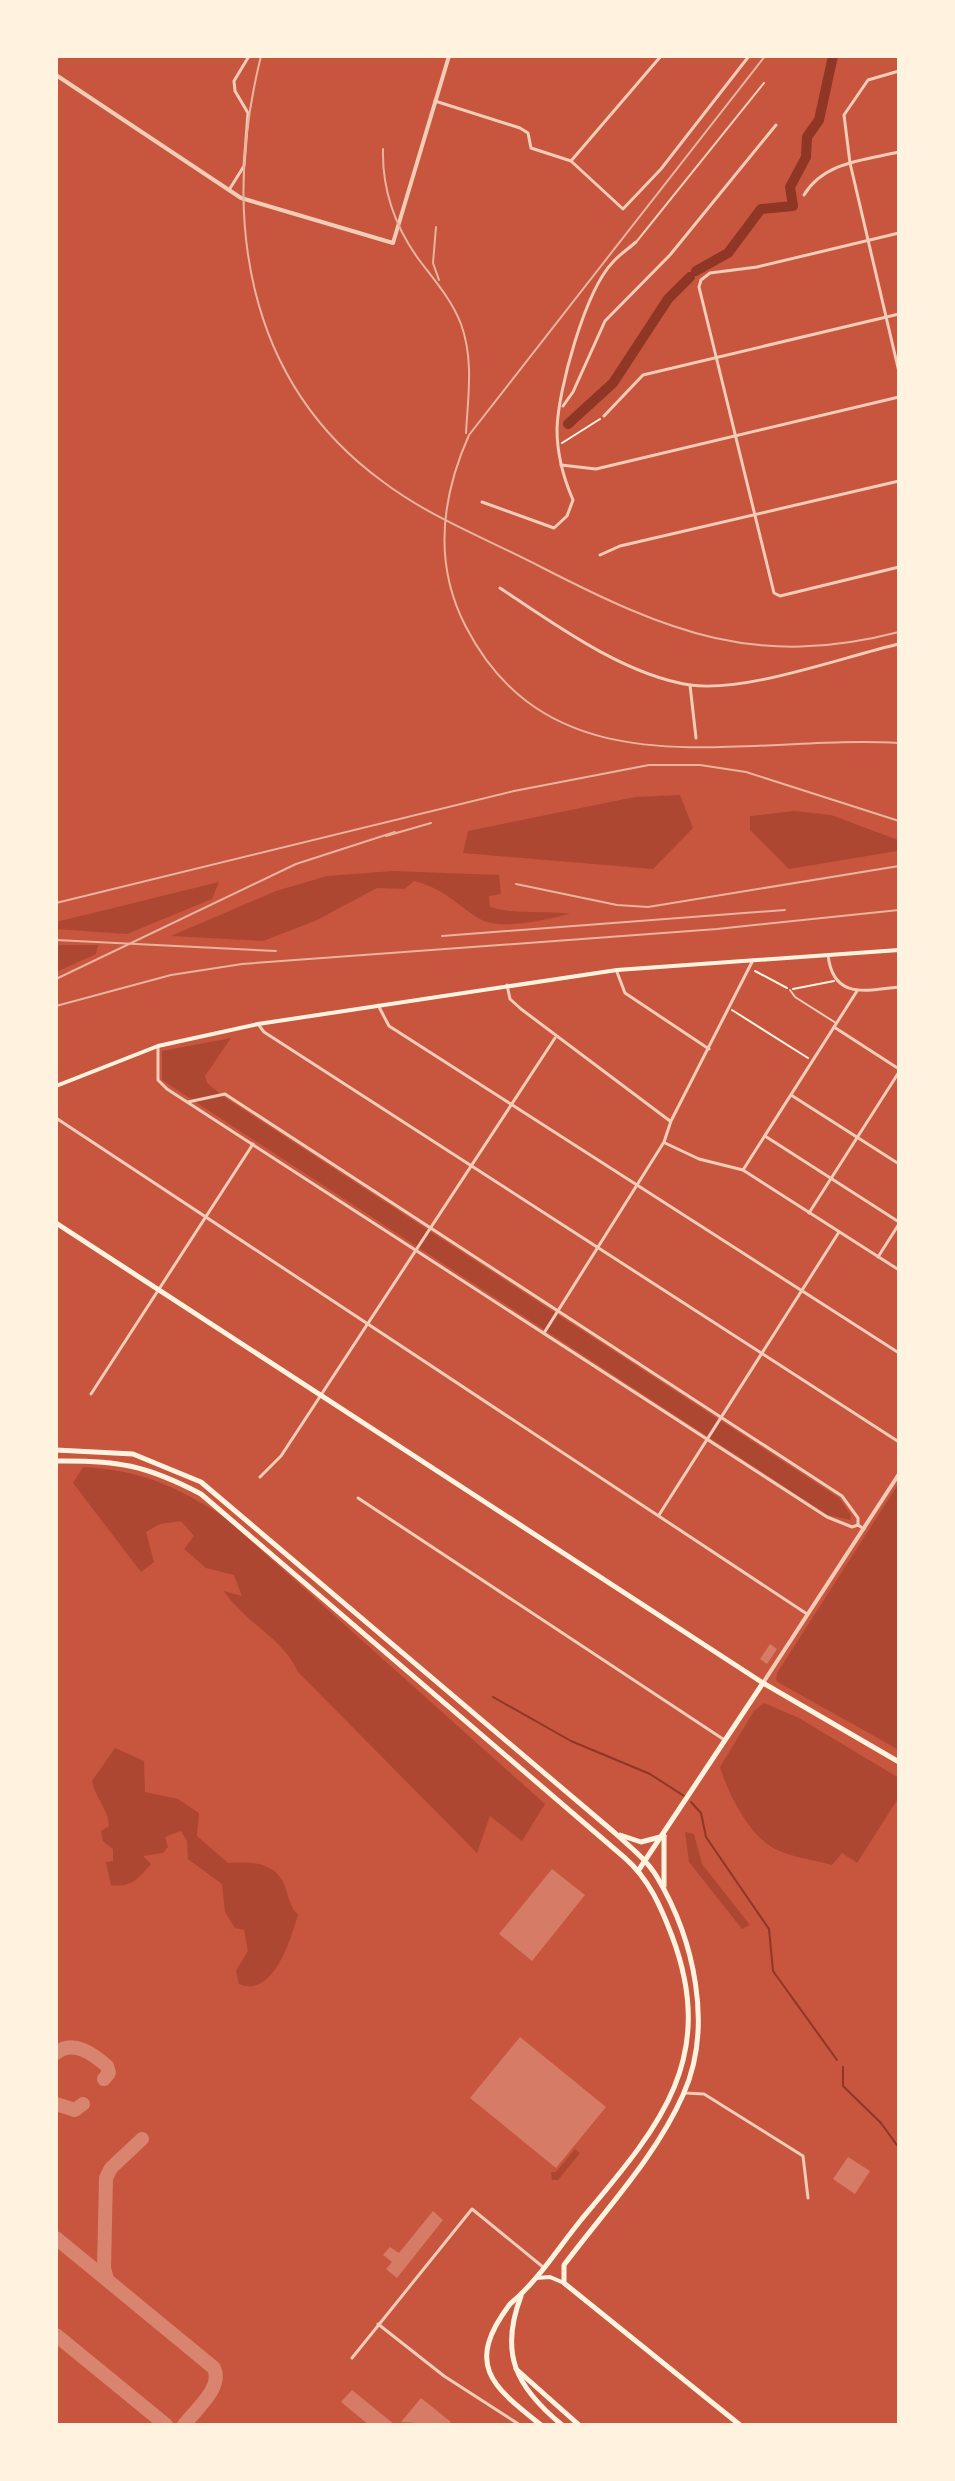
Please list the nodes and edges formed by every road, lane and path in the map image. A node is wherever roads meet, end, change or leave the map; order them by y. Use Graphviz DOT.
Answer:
graph roads {
  1 [pos="249,56"];
  2 [pos="449,56"];
  3 [pos="661,56"];
  4 [pos="749,56"];
  5 [pos="899,71"];
  6 [pos="56,75"];
  7 [pos="764,83"];
  8 [pos="435,101"];
  9 [pos="776,125"];
  10 [pos="899,152"];
  11 [pos="571,161"];
  12 [pos="850,163"];
  13 [pos="229,190"];
  14 [pos="804,195"];
  15 [pos="899,233"];
  16 [pos="867,241"];
  17 [pos="636,242"];
  18 [pos="899,314"];
  19 [pos="886,317"];
  20 [pos="717,359"];
  21 [pos="899,372"];
  22 [pos="899,397"];
  23 [pos="563,406"];
  24 [pos="604,416"];
  25 [pos="736,437"];
  26 [pos="558,444"];
  27 [pos="561,465"];
  28 [pos="899,481"];
  29 [pos="482,502"];
  30 [pos="756,515"];
  31 [pos="600,555"];
  32 [pos="899,567"];
  33 [pos="500,588"];
  34 [pos="899,644"];
  35 [pos="690,685"];
  36 [pos="696,738"];
  37 [pos="899,950"];
  38 [pos="828,955"];
  39 [pos="752,960"];
  40 [pos="752,968"];
  41 [pos="617,970"];
  42 [pos="835,981"];
  43 [pos="507,985"];
  44 [pos="899,987"];
  45 [pos="790,990"];
  46 [pos="857,991"];
  47 [pos="378,1005"];
  48 [pos="731,1009"];
  49 [pos="258,1024"];
  50 [pos="835,1025"];
  51 [pos="555,1038"];
  52 [pos="158,1046"];
  53 [pos="709,1049"];
  54 [pos="812,1060"];
  55 [pos="899,1070"];
  56 [pos="56,1084"];
  57 [pos="791,1095"];
  58 [pos="188,1102"];
  59 [pos="510,1103"];
  60 [pos="56,1118"];
  61 [pos="671,1121"];
  62 [pos="765,1136"];
  63 [pos="857,1138"];
  64 [pos="664,1142"];
  65 [pos="253,1144"];
  66 [pos="899,1164"];
  67 [pos="470,1165"];
  68 [pos="743,1170"];
  69 [pos="831,1178"];
  70 [pos="636,1184"];
  71 [pos="809,1213"];
  72 [pos="207,1217"];
  73 [pos="56,1223"];
  74 [pos="899,1223"];
  75 [pos="430,1228"];
  76 [pos="839,1232"];
  77 [pos="597,1247"];
  78 [pos="416,1250"];
  79 [pos="878,1257"];
  80 [pos="899,1270"];
  81 [pos="160,1290"];
  82 [pos="801,1290"];
  83 [pos="559,1311"];
  84 [pos="368,1324"];
  85 [pos="544,1333"];
  86 [pos="760,1352"];
  87 [pos="899,1353"];
  88 [pos="91,1394"];
  89 [pos="322,1396"];
  90 [pos="719,1416"];
  91 [pos="708,1439"];
  92 [pos="899,1442"];
  93 [pos="56,1450"];
  94 [pos="56,1461"];
  95 [pos="899,1474"];
  96 [pos="260,1477"];
  97 [pos="358,1498"];
  98 [pos="659,1515"];
  99 [pos="858,1525"];
  100 [pos="864,1529"];
  101 [pos="808,1614"];
  102 [pos="763,1683"];
  103 [pos="723,1739"];
  104 [pos="899,1762"];
  105 [pos="615,1833"];
  106 [pos="665,1835"];
  107 [pos="646,1863"];
  108 [pos="638,1871"];
  109 [pos="665,1892"];
  110 [pos="683,1934"];
  111 [pos="673,1938"];
  112 [pos="684,2093"];
  113 [pos="808,2198"];
  114 [pos="543,2267"];
  115 [pos="535,2279"];
  116 [pos="564,2283"];
  117 [pos="521,2295"];
  118 [pos="378,2324"];
  119 [pos="352,2358"];
  120 [pos="515,2369"];
  121 [pos="558,2424"];
  122 [pos="520,2425"];
  123 [pos="541,2425"];
  124 [pos="579,2425"];
  125 [pos="740,2425"];
  1 -- 13 [label="street"];
  2 -- 8 [label="street"];
  3 -- 11 [label="street"];
  4 -- 11 [label="street"];
  5 -- 12 [label="street"];
  6 -- 13 [label="street"];
  7 -- 17 [label="lane"];
  8 -- 11 [label="street"];
  8 -- 13 [label="street"];
  9 -- 23 [label="street"];
  10 -- 12 [label="street"];
  12 -- 14 [label="street"];
  12 -- 16 [label="street"];
  15 -- 16 [label="street"];
  16 -- 19 [label="street"];
  16 -- 20 [label="street"];
  17 -- 23 [label="street"];
  18 -- 19 [label="street"];
  19 -- 20 [label="street"];
  19 -- 21 [label="street"];
  20 -- 24 [label="street"];
  20 -- 25 [label="street"];
  22 -- 25 [label="street"];
  23 -- 26 [label="street"];
  24 -- 26 [label="path"];
  25 -- 27 [label="street"];
  25 -- 30 [label="street"];
  26 -- 27 [label="street"];
  27 -- 29 [label="street"];
  28 -- 30 [label="street"];
  30 -- 31 [label="street"];
  30 -- 32 [label="street"];
  33 -- 35 [label="street"];
  34 -- 35 [label="street"];
  35 -- 36 [label="street"];
  37 -- 38 [label="main road"];
  38 -- 39 [label="main road"];
  38 -- 42 [label="street"];
  39 -- 40 [label="street"];
  39 -- 41 [label="main road"];
  40 -- 45 [label="path"];
  40 -- 48 [label="street"];
  41 -- 43 [label="main road"];
  41 -- 53 [label="street"];
  42 -- 45 [label="path"];
  42 -- 46 [label="street"];
  43 -- 47 [label="main road"];
  43 -- 51 [label="street"];
  44 -- 46 [label="street"];
  45 -- 50 [label="lane"];
  46 -- 50 [label="street"];
  47 -- 49 [label="main road"];
  47 -- 59 [label="street"];
  48 -- 53 [label="street"];
  48 -- 54 [label="path"];
  49 -- 52 [label="main road"];
  49 -- 67 [label="street"];
  50 -- 54 [label="street"];
  50 -- 55 [label="street"];
  51 -- 59 [label="street"];
  51 -- 61 [label="street"];
  52 -- 56 [label="main road"];
  52 -- 58 [label="street"];
  53 -- 61 [label="street"];
  54 -- 57 [label="street"];
  55 -- 63 [label="street"];
  57 -- 62 [label="street"];
  57 -- 63 [label="street"];
  58 -- 65 [label="street"];
  58 -- 75 [label="street"];
  59 -- 67 [label="street"];
  59 -- 70 [label="street"];
  60 -- 72 [label="street"];
  61 -- 64 [label="street"];
  62 -- 68 [label="street"];
  62 -- 69 [label="street"];
  63 -- 66 [label="street"];
  63 -- 69 [label="street"];
  64 -- 68 [label="street"];
  64 -- 70 [label="street"];
  65 -- 72 [label="street"];
  65 -- 78 [label="street"];
  67 -- 75 [label="street"];
  67 -- 77 [label="street"];
  68 -- 71 [label="street"];
  69 -- 71 [label="street"];
  69 -- 74 [label="street"];
  70 -- 77 [label="street"];
  70 -- 82 [label="street"];
  71 -- 76 [label="street"];
  72 -- 81 [label="street"];
  72 -- 84 [label="street"];
  73 -- 81 [label="main road"];
  74 -- 79 [label="street"];
  75 -- 78 [label="street"];
  75 -- 83 [label="street"];
  76 -- 79 [label="street"];
  76 -- 82 [label="street"];
  77 -- 83 [label="street"];
  77 -- 86 [label="street"];
  78 -- 84 [label="street"];
  78 -- 85 [label="street"];
  79 -- 80 [label="street"];
  81 -- 88 [label="street"];
  81 -- 89 [label="main road"];
  82 -- 86 [label="street"];
  82 -- 87 [label="street"];
  83 -- 85 [label="street"];
  83 -- 90 [label="street"];
  84 -- 89 [label="street"];
  84 -- 98 [label="street"];
  85 -- 91 [label="street"];
  86 -- 90 [label="street"];
  86 -- 92 [label="street"];
  89 -- 96 [label="street"];
  89 -- 102 [label="main road"];
  90 -- 91 [label="street"];
  90 -- 99 [label="street"];
  91 -- 98 [label="street"];
  91 -- 99 [label="street"];
  93 -- 105 [label="main road"];
  94 -- 108 [label="main road"];
  95 -- 100 [label="street"];
  97 -- 103 [label="street"];
  98 -- 101 [label="street"];
  99 -- 100 [label="street"];
  100 -- 101 [label="street"];
  101 -- 102 [label="street"];
  102 -- 103 [label="main road"];
  102 -- 104 [label="main road"];
  103 -- 106 [label="main road"];
  105 -- 106 [label="main road"];
  105 -- 107 [label="main road"];
  106 -- 107 [label="main road"];
  106 -- 109 [label="main road"];
  107 -- 108 [label="main road"];
  107 -- 109 [label="main road"];
  108 -- 111 [label="main road"];
  109 -- 110 [label="main road"];
  110 -- 111 [label="main road"];
  110 -- 112 [label="main road"];
  111 -- 114 [label="main road"];
  112 -- 113 [label="street"];
  112 -- 116 [label="main road"];
  114 -- 115 [label="main road"];
  114 -- 118 [label="street"];
  115 -- 116 [label="main road"];
  115 -- 117 [label="main road"];
  116 -- 125 [label="main road"];
  117 -- 120 [label="main road"];
  117 -- 123 [label="main road"];
  118 -- 119 [label="street"];
  118 -- 122 [label="street"];
  120 -- 121 [label="main road"];
  120 -- 124 [label="main road"];
}
